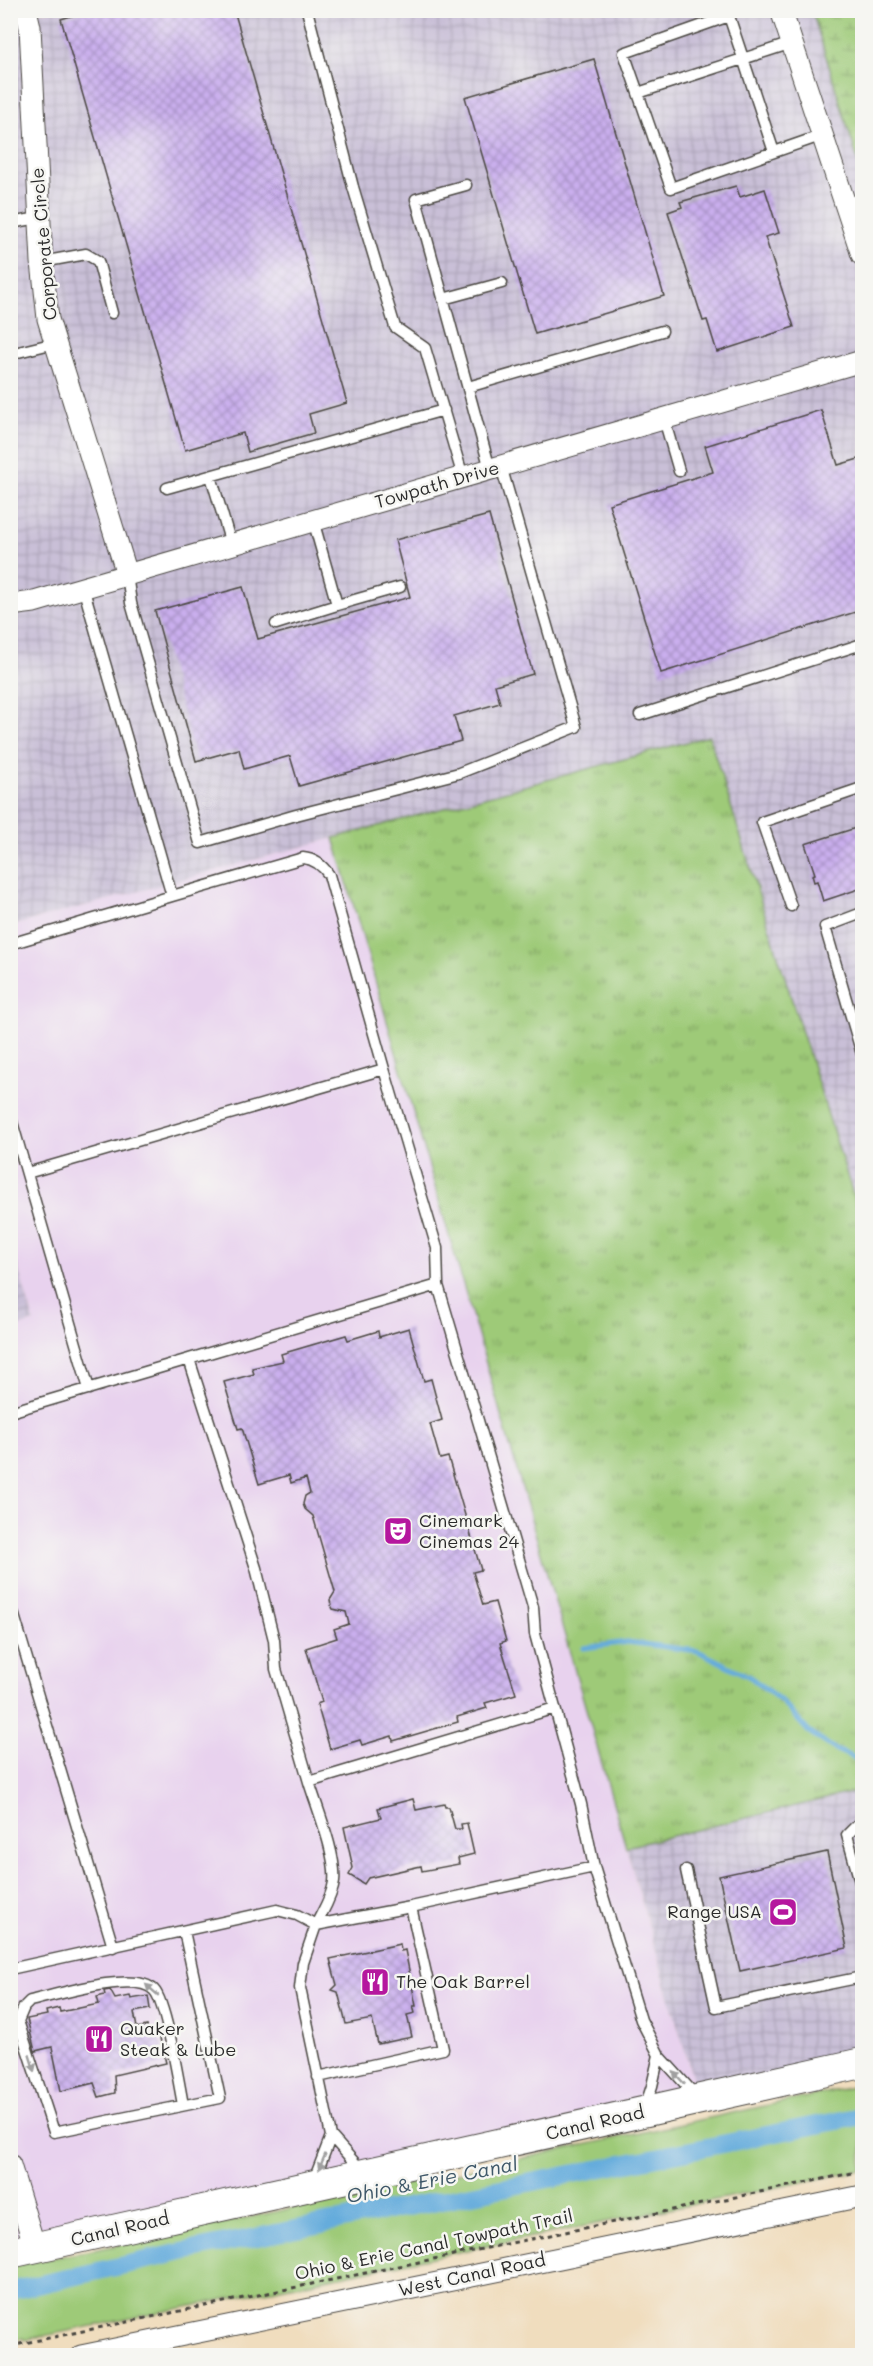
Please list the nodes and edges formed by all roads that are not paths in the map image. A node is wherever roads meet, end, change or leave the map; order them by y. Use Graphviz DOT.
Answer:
graph roads {
  1 [pos="26,10"];
  2 [pos="308,10"];
  3 [pos="781,10"];
  4 [pos="792,43"];
  5 [pos="744,59"];
  6 [pos="638,93"];
  7 [pos="822,135"];
  8 [pos="774,152"];
  9 [pos="466,186"];
  10 [pos="39,218"];
  11 [pos="10,223"];
  12 [pos="859,232"];
  13 [pos="862,255"];
  14 [pos="42,262"];
  15 [pos="502,283"];
  16 [pos="443,299"];
  17 [pos="112,313"];
  18 [pos="662,331"];
  19 [pos="55,343"];
  20 [pos="10,354"];
  21 [pos="862,361"];
  22 [pos="468,387"];
  23 [pos="444,410"];
  24 [pos="664,419"];
  25 [pos="496,467"];
  26 [pos="679,471"];
  27 [pos="211,476"];
  28 [pos="463,477"];
  29 [pos="167,488"];
  30 [pos="313,520"];
  31 [pos="231,544"];
  32 [pos="127,574"];
  33 [pos="83,587"];
  34 [pos="400,587"];
  35 [pos="337,604"];
  36 [pos="10,605"];
  37 [pos="276,624"];
  38 [pos="862,644"];
  39 [pos="640,715"];
  40 [pos="862,788"];
  41 [pos="172,896"];
  42 [pos="790,906"];
  43 [pos="862,913"];
  44 [pos="10,944"];
  45 [pos="862,1054"];
  46 [pos="384,1069"];
  47 [pos="10,1115"];
  48 [pos="27,1173"];
  49 [pos="438,1285"];
  50 [pos="189,1359"];
  51 [pos="89,1389"];
  52 [pos="10,1412"];
  53 [pos="10,1602"];
  54 [pos="555,1708"];
  55 [pos="309,1782"];
  56 [pos="862,1820"];
  57 [pos="594,1867"];
  58 [pos="686,1870"];
  59 [pos="862,1889"];
  60 [pos="411,1907"];
  61 [pos="316,1925"];
  62 [pos="184,1931"];
  63 [pos="113,1947"];
  64 [pos="10,1969"];
  65 [pos="862,1977"];
  66 [pos="659,2055"];
  67 [pos="862,2063"];
  68 [pos="318,2077"];
  69 [pos="699,2100"];
  70 [pos="183,2105"];
  71 [pos="643,2112"];
  72 [pos="331,2136"];
  73 [pos="10,2165"];
  74 [pos="365,2174"];
  75 [pos="311,2187"];
  76 [pos="862,2196"];
  77 [pos="23,2251"];
  78 [pos="81,2355"];
  1 -- 10 [label="street, Corporate Circle"];
  2 -- 23 [label="lane"];
  3 -- 4 [label="street"];
  4 -- 5 [label="lane"];
  4 -- 7 [label="street"];
  5 -- 6 [label="lane"];
  5 -- 6 [label="lane"];
  5 -- 8 [label="lane"];
  6 -- 8 [label="lane"];
  7 -- 8 [label="lane"];
  7 -- 12 [label="street"];
  9 -- 16 [label="lane"];
  10 -- 11 [label="lane"];
  10 -- 14 [label="street, Corporate Circle"];
  12 -- 13 [label="street"];
  14 -- 17 [label="lane"];
  14 -- 19 [label="street, Corporate Circle"];
  15 -- 16 [label="lane"];
  16 -- 22 [label="lane"];
  18 -- 22 [label="lane"];
  19 -- 20 [label="lane"];
  19 -- 32 [label="street, Corporate Circle"];
  21 -- 24 [label="street, Towpath Drive"];
  22 -- 25 [label="lane"];
  23 -- 27 [label="lane"];
  23 -- 28 [label="lane"];
  24 -- 25 [label="street, Towpath Drive"];
  24 -- 26 [label="lane"];
  25 -- 28 [label="street, Towpath Drive"];
  25 -- 32 [label="lane"];
  27 -- 29 [label="lane"];
  27 -- 31 [label="lane"];
  28 -- 30 [label="street, Towpath Drive"];
  30 -- 31 [label="street, Towpath Drive"];
  30 -- 35 [label="lane"];
  31 -- 32 [label="street, Towpath Drive"];
  32 -- 33 [label="street, Towpath Drive"];
  33 -- 36 [label="street, Towpath Drive"];
  33 -- 41 [label="lane"];
  34 -- 35 [label="lane"];
  35 -- 37 [label="lane"];
  38 -- 39 [label="lane"];
  40 -- 42 [label="lane"];
  41 -- 44 [label="lane"];
  41 -- 46 [label="lane"];
  43 -- 45 [label="lane"];
  46 -- 48 [label="lane"];
  46 -- 49 [label="lane"];
  47 -- 48 [label="lane"];
  48 -- 51 [label="lane"];
  49 -- 50 [label="lane"];
  49 -- 54 [label="lane"];
  50 -- 51 [label="lane"];
  50 -- 55 [label="lane"];
  51 -- 52 [label="lane"];
  53 -- 63 [label="lane"];
  54 -- 55 [label="lane"];
  54 -- 57 [label="lane"];
  55 -- 61 [label="lane"];
  56 -- 59 [label="lane"];
  57 -- 60 [label="lane"];
  57 -- 66 [label="lane"];
  58 -- 65 [label="lane"];
  60 -- 61 [label="lane"];
  60 -- 68 [label="lane"];
  61 -- 62 [label="lane"];
  61 -- 68 [label="lane"];
  62 -- 63 [label="lane"];
  62 -- 70 [label="lane"];
  63 -- 64 [label="lane"];
  69 -- 66 [label="lane, one-way"];
  66 -- 71 [label="lane"];
  67 -- 69 [label="main road, Canal Road"];
  68 -- 72 [label="lane"];
  69 -- 71 [label="main road, Canal Road"];
  70 -- 70 [label="lane, one-way"];
  71 -- 74 [label="main road, Canal Road"];
  72 -- 74 [label="lane"];
  72 -- 75 [label="lane, one-way"];
  73 -- 77 [label="street"];
  74 -- 75 [label="main road, Canal Road"];
  75 -- 77 [label="main road, Canal Road"];
  76 -- 78 [label="street, West Canal Road"];
}
